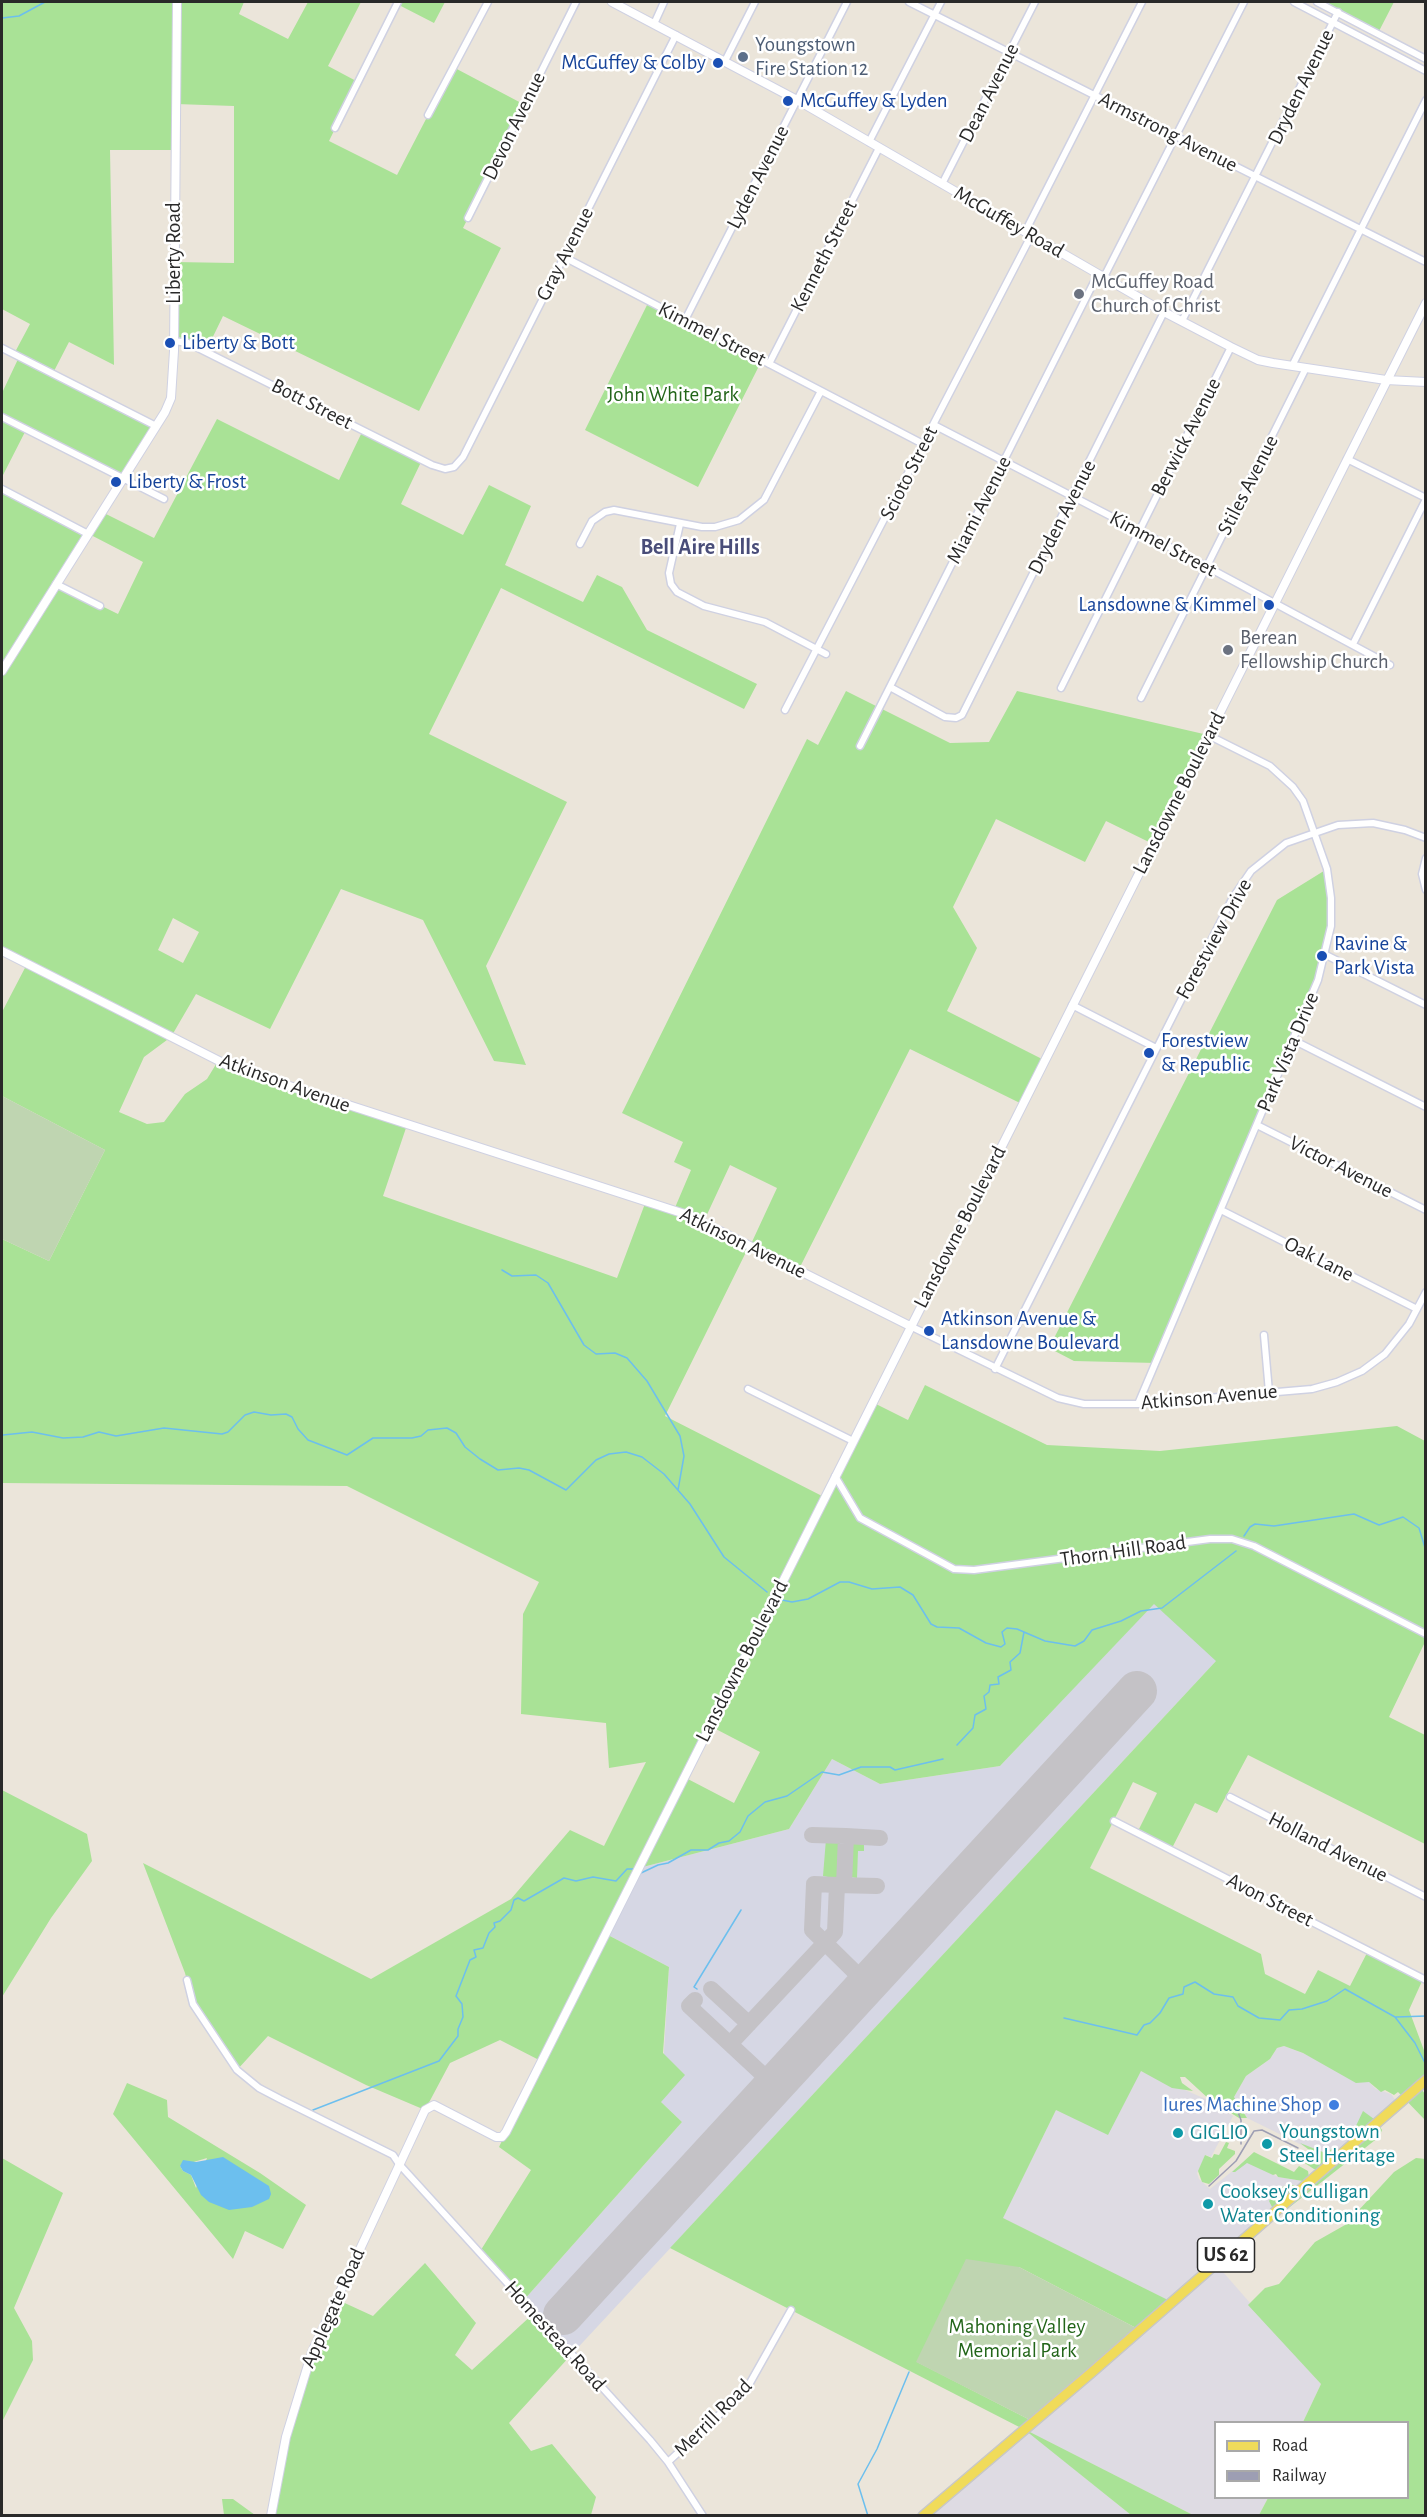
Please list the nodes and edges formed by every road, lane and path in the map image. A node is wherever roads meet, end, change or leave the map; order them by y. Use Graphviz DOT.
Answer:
graph roads {
  1 [pos="177,2"];
  2 [pos="398,2"];
  3 [pos="488,2"];
  4 [pos="576,2"];
  5 [pos="612,2"];
  6 [pos="664,2"];
  7 [pos="755,2"];
  8 [pos="847,2"];
  9 [pos="909,2"];
  10 [pos="941,2"];
  11 [pos="1035,2"];
  12 [pos="1142,2"];
  13 [pos="1244,2"];
  14 [pos="1294,2"];
  15 [pos="1317,2"];
  16 [pos="1338,12"];
  17 [pos="934,14"];
  18 [pos="1333,22"];
  19 [pos="654,24"];
  20 [pos="676,35"];
  21 [pos="1010,52"];
  22 [pos="1425,58"];
  23 [pos="725,61"];
  24 [pos="1425,71"];
  25 [pos="1095,95"];
  26 [pos="796,100"];
  27 [pos="1425,100"];
  28 [pos="428,115"];
  29 [pos="335,128"];
  30 [pos="1176,136"];
  31 [pos="869,142"];
  32 [pos="879,148"];
  33 [pos="1256,177"];
  34 [pos="942,184"];
  35 [pos="468,218"];
  36 [pos="1359,229"];
  37 [pos="1028,234"];
  38 [pos="564,257"];
  39 [pos="1425,262"];
  40 [pos="1101,275"];
  41 [pos="1425,303"];
  42 [pos="1164,312"];
  43 [pos="685,320"];
  44 [pos="1182,321"];
  45 [pos="174,340"];
  46 [pos="1231,347"];
  47 [pos="2,348"];
  48 [pos="769,364"];
  49 [pos="1292,366"];
  50 [pos="1306,368"];
  51 [pos="1386,381"];
  52 [pos="1425,382"];
  53 [pos="821,391"];
  54 [pos="2,417"];
  55 [pos="934,425"];
  56 [pos="156,426"];
  57 [pos="923,444"];
  58 [pos="1347,459"];
  59 [pos="1004,462"];
  60 [pos="450,469"];
  61 [pos="123,479"];
  62 [pos="2,489"];
  63 [pos="1072,497"];
  64 [pos="164,499"];
  65 [pos="1425,499"];
  66 [pos="680,524"];
  67 [pos="1139,531"];
  68 [pos="88,534"];
  69 [pos="580,544"];
  70 [pos="1207,567"];
  71 [pos="56,584"];
  72 [pos="1275,602"];
  73 [pos="100,606"];
  74 [pos="1353,644"];
  75 [pos="818,650"];
  76 [pos="826,654"];
  77 [pos="1390,665"];
  78 [pos="2,671"];
  79 [pos="890,687"];
  80 [pos="1061,688"];
  81 [pos="1142,698"];
  82 [pos="785,710"];
  83 [pos="1208,735"];
  84 [pos="860,746"];
  85 [pos="1314,831"];
  86 [pos="1425,838"];
  87 [pos="1425,858"];
  88 [pos="1425,890"];
  89 [pos="2,951"];
  90 [pos="1326,955"];
  91 [pos="1072,1005"];
  92 [pos="1425,1005"];
  93 [pos="1293,1040"];
  94 [pos="1156,1048"];
  95 [pos="1425,1107"];
  96 [pos="1257,1125"];
  97 [pos="1221,1210"];
  98 [pos="1425,1210"];
  99 [pos="1425,1292"];
  100 [pos="1417,1308"];
  101 [pos="910,1326"];
  102 [pos="1264,1335"];
  103 [pos="995,1369"];
  104 [pos="747,1389"];
  105 [pos="1269,1392"];
  106 [pos="1138,1404"];
  107 [pos="853,1441"];
  108 [pos="835,1476"];
  109 [pos="1425,1634"];
  110 [pos="1230,1797"];
  111 [pos="1114,1821"];
  112 [pos="1425,1897"];
  113 [pos="187,1980"];
  114 [pos="1425,1980"];
  115 [pos="1425,2080"];
  116 [pos="425,2110"];
  117 [pos="399,2164"];
  118 [pos="790,2310"];
  119 [pos="668,2462"];
  120 [pos="271,2516"];
  121 [pos="703,2516"];
  122 [pos="923,2516"];
  1 -- 45 [label="street, Liberty Road"];
  2 -- 29 [label="street"];
  3 -- 28 [label="street"];
  4 -- 35 [label="street, Devon Avenue"];
  5 -- 19 [label="street, McGuffey Road"];
  6 -- 19 [label="street"];
  7 -- 23 [label="street"];
  8 -- 26 [label="street, Lyden Avenue"];
  9 -- 17 [label="street, Armstrong Avenue"];
  10 -- 17 [label="street"];
  11 -- 21 [label="street, Dean Avenue"];
  12 -- 25 [label="street, Scioto Street"];
  13 -- 30 [label="street, Miami Avenue"];
  14 -- 18 [label="street"];
  15 -- 16 [label="street"];
  16 -- 18 [label="street, Dryden Avenue"];
  16 -- 22 [label="street"];
  17 -- 21 [label="street, Armstrong Avenue"];
  17 -- 31 [label="street"];
  18 -- 24 [label="street"];
  18 -- 33 [label="street, Dryden Avenue"];
  19 -- 20 [label="street, McGuffey Road"];
  20 -- 23 [label="street, McGuffey Road"];
  20 -- 38 [label="street, Gray Avenue"];
  21 -- 25 [label="street, Armstrong Avenue"];
  21 -- 34 [label="street, Dean Avenue"];
  23 -- 26 [label="street, McGuffey Road"];
  25 -- 30 [label="street, Armstrong Avenue"];
  25 -- 37 [label="street, Scioto Street"];
  26 -- 31 [label="street, McGuffey Road"];
  26 -- 43 [label="street, Lyden Avenue"];
  27 -- 36 [label="street"];
  30 -- 33 [label="street, Armstrong Avenue"];
  30 -- 40 [label="street, Miami Avenue"];
  31 -- 32 [label="street, McGuffey Road"];
  32 -- 34 [label="street, McGuffey Road"];
  32 -- 48 [label="street, Kenneth Street"];
  33 -- 36 [label="street, Armstrong Avenue"];
  33 -- 44 [label="street, Dryden Avenue"];
  34 -- 37 [label="street, McGuffey Road"];
  36 -- 39 [label="street, Armstrong Avenue"];
  36 -- 49 [label="street"];
  37 -- 40 [label="street, McGuffey Road"];
  37 -- 55 [label="street, Scioto Street"];
  38 -- 43 [label="street, Kimmel Street"];
  38 -- 60 [label="street, Gray Avenue"];
  40 -- 42 [label="street, McGuffey Road"];
  40 -- 59 [label="street, Miami Avenue"];
  41 -- 51 [label="street, Lansdowne Boulevard"];
  42 -- 44 [label="street, McGuffey Road"];
  42 -- 63 [label="street, Dryden Avenue"];
  43 -- 48 [label="street, Kimmel Street"];
  44 -- 46 [label="street, McGuffey Road"];
  45 -- 56 [label="street, Liberty Road"];
  45 -- 60 [label="street, Bott Street"];
  46 -- 49 [label="street, McGuffey Road"];
  46 -- 67 [label="street, Berwick Avenue"];
  47 -- 56 [label="street"];
  48 -- 53 [label="street, Kimmel Street"];
  49 -- 50 [label="street, McGuffey Road"];
  50 -- 51 [label="street, McGuffey Road"];
  50 -- 70 [label="street, Stiles Avenue"];
  51 -- 52 [label="street, McGuffey Road"];
  51 -- 58 [label="street, Lansdowne Boulevard"];
  53 -- 57 [label="street, Kimmel Street"];
  53 -- 66 [label="street"];
  54 -- 61 [label="street"];
  55 -- 57 [label="street, Scioto Street"];
  55 -- 59 [label="street, Kimmel Street"];
  56 -- 61 [label="street, Liberty Road"];
  57 -- 75 [label="street, Scioto Street"];
  58 -- 65 [label="street"];
  58 -- 72 [label="street, Lansdowne Boulevard"];
  59 -- 63 [label="street, Kimmel Street"];
  59 -- 79 [label="street, Miami Avenue"];
  61 -- 64 [label="street"];
  61 -- 68 [label="street, Liberty Road"];
  62 -- 68 [label="street"];
  63 -- 67 [label="street, Kimmel Street"];
  63 -- 79 [label="street, Dryden Avenue"];
  65 -- 74 [label="street"];
  66 -- 69 [label="street"];
  66 -- 75 [label="street"];
  67 -- 70 [label="street, Kimmel Street"];
  67 -- 80 [label="street, Berwick Avenue"];
  68 -- 71 [label="street, Liberty Road"];
  70 -- 72 [label="street, Kimmel Street"];
  70 -- 81 [label="street, Stiles Avenue"];
  71 -- 73 [label="street"];
  71 -- 78 [label="street, Liberty Road"];
  72 -- 74 [label="street, Kimmel Street"];
  72 -- 83 [label="street, Lansdowne Boulevard"];
  74 -- 77 [label="street, Kimmel Street"];
  75 -- 76 [label="street"];
  75 -- 82 [label="street, Scioto Street"];
  79 -- 84 [label="street, Miami Avenue"];
  83 -- 85 [label="street, Park Vista Drive"];
  83 -- 91 [label="street, Lansdowne Boulevard"];
  85 -- 86 [label="street, Forestview Drive"];
  85 -- 90 [label="street, Park Vista Drive"];
  85 -- 94 [label="street, Forestview Drive"];
  87 -- 88 [label="street"];
  89 -- 101 [label="street, Atkinson Avenue"];
  90 -- 92 [label="street"];
  90 -- 93 [label="street, Park Vista Drive"];
  91 -- 94 [label="street"];
  91 -- 101 [label="street, Lansdowne Boulevard"];
  93 -- 95 [label="street"];
  93 -- 96 [label="street, Park Vista Drive"];
  94 -- 103 [label="street, Forestview Drive"];
  96 -- 97 [label="street, Park Vista Drive"];
  96 -- 98 [label="street, Victor Avenue"];
  97 -- 100 [label="street, Oak Lane"];
  97 -- 106 [label="street, Park Vista Drive"];
  99 -- 100 [label="street, Atkinson Avenue"];
  100 -- 105 [label="street, Atkinson Avenue"];
  101 -- 103 [label="street, Atkinson Avenue"];
  101 -- 107 [label="street, Lansdowne Boulevard"];
  102 -- 105 [label="street"];
  103 -- 106 [label="street, Atkinson Avenue"];
  104 -- 107 [label="street"];
  105 -- 106 [label="street, Atkinson Avenue"];
  107 -- 108 [label="street, Lansdowne Boulevard"];
  108 -- 109 [label="street, Thorn Hill Road"];
  108 -- 116 [label="street, Lansdowne Boulevard"];
  110 -- 112 [label="street, Holland Avenue"];
  111 -- 114 [label="street, Avon Street"];
  113 -- 117 [label="street, Homestead Road"];
  115 -- 122 [label="main road, US 62"];
  116 -- 117 [label="street, Applegate Road"];
  117 -- 119 [label="street, Homestead Road"];
  117 -- 120 [label="street, Applegate Road"];
  118 -- 119 [label="street, Merrill Road"];
  119 -- 121 [label="street, Homestead Road"];
}
